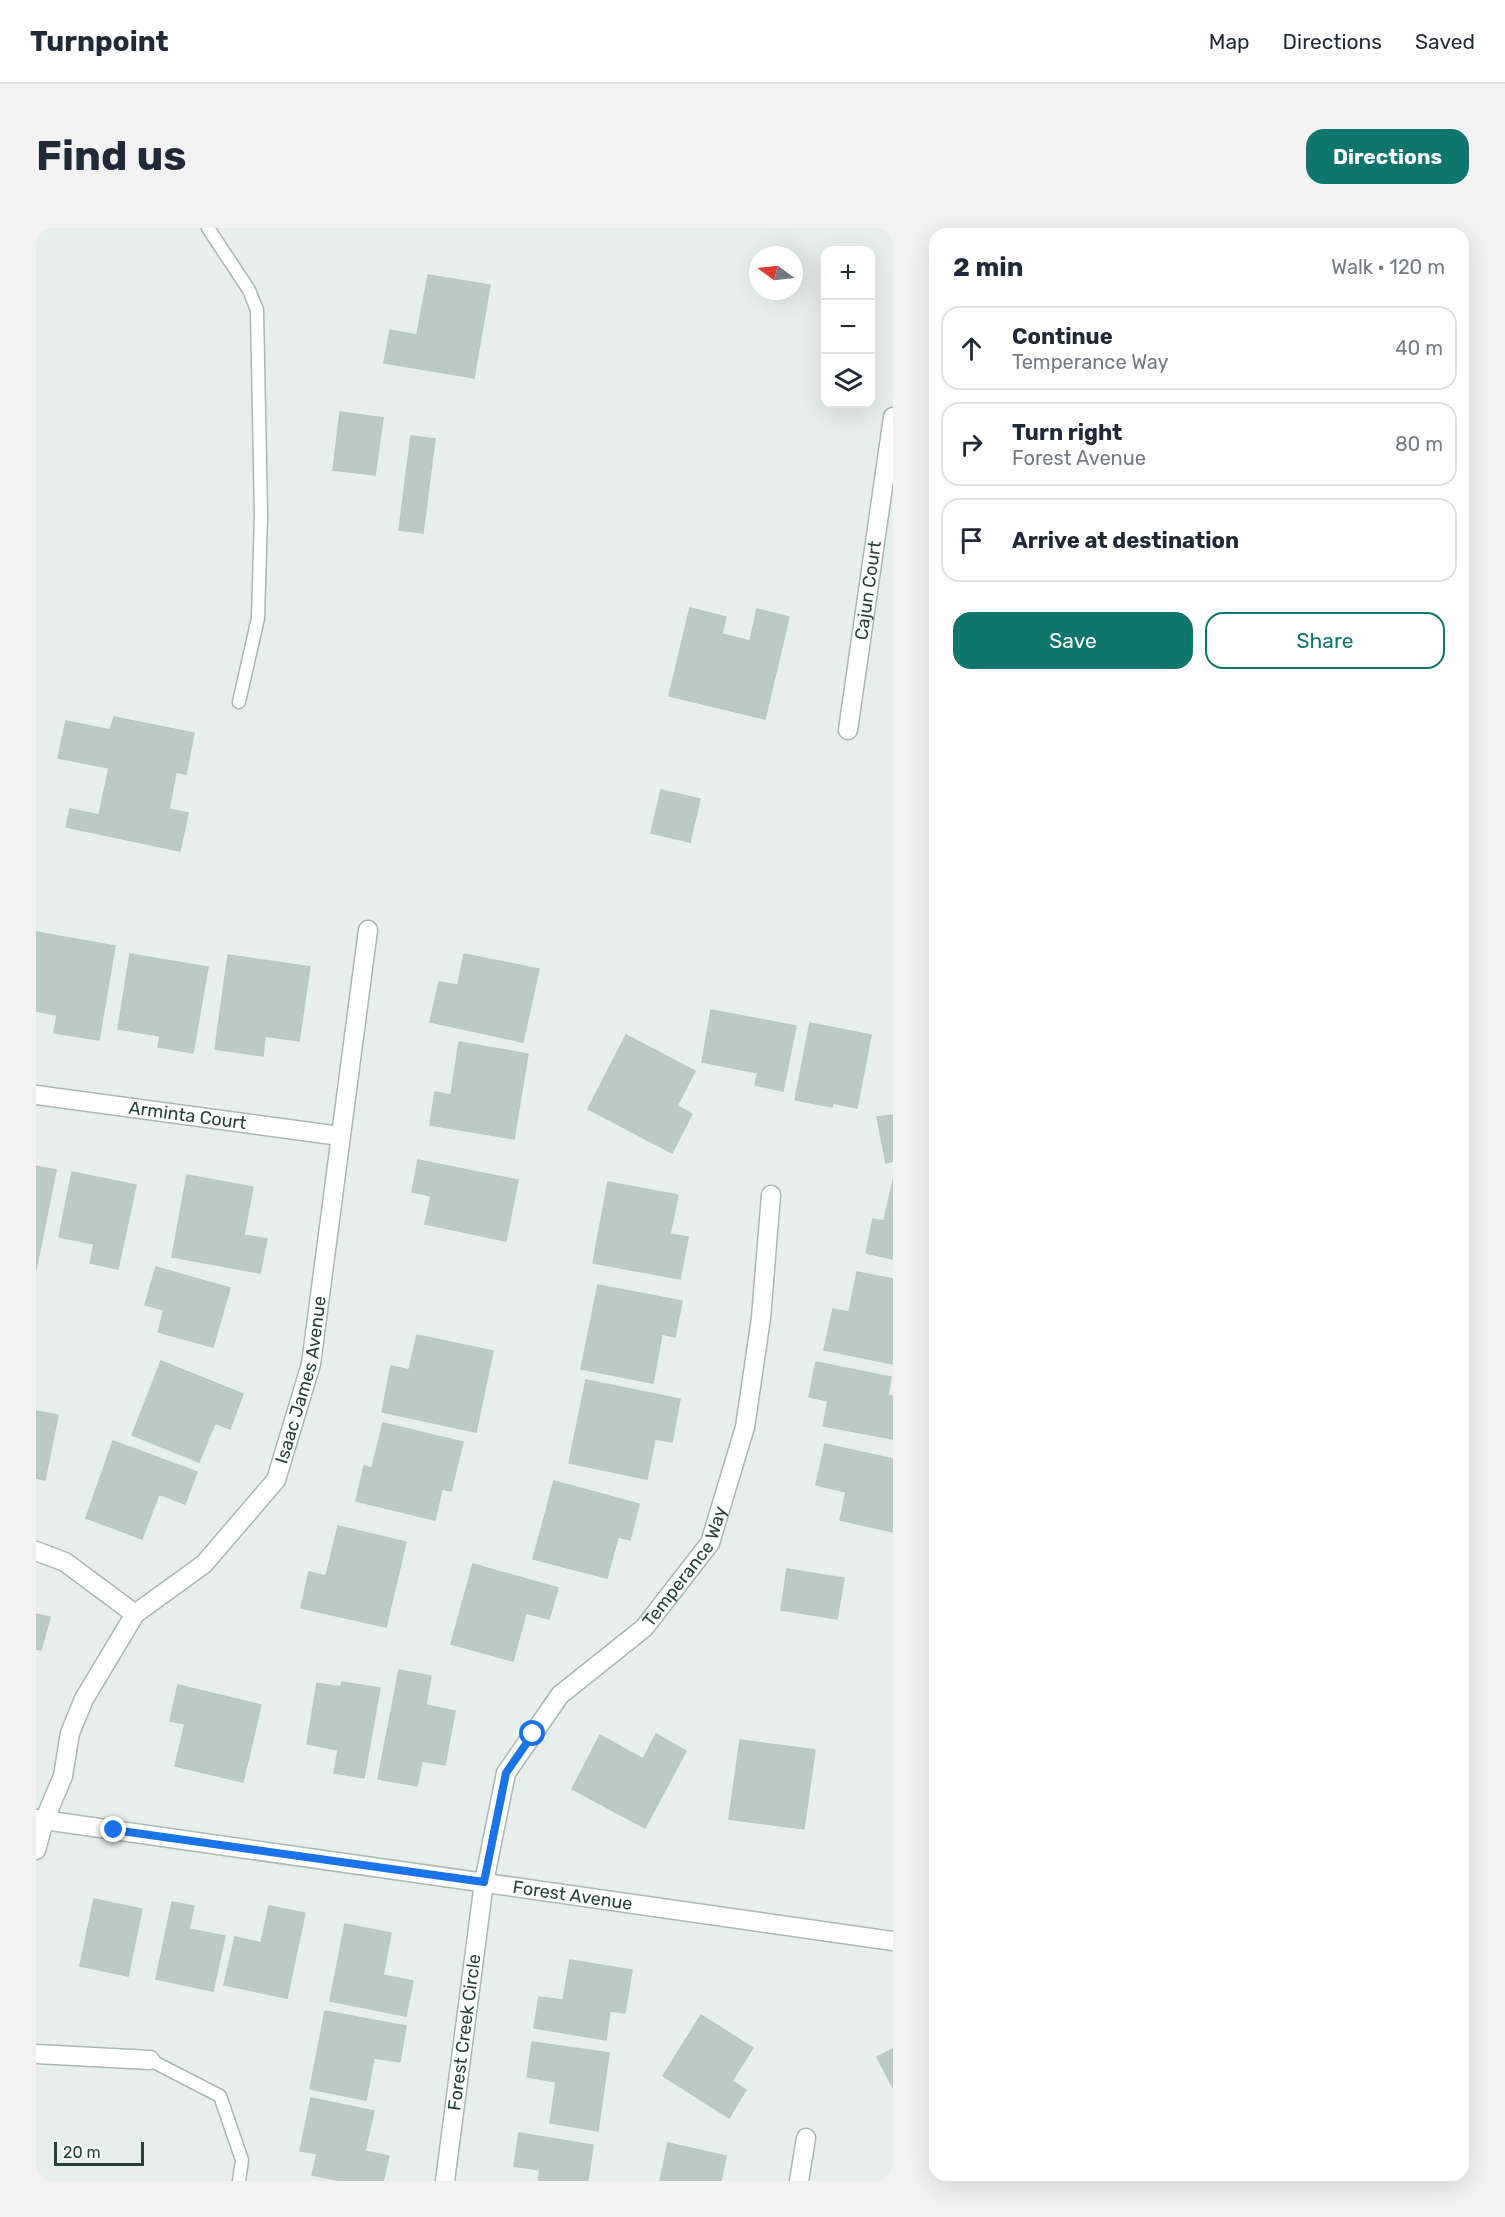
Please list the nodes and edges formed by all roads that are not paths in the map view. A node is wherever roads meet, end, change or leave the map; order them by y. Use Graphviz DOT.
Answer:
graph roads {
  1 [pos="208,228"];
  2 [pos="893,417"];
  3 [pos="238,702"];
  4 [pos="848,730"];
  5 [pos="368,930"];
  6 [pos="36,1095"];
  7 [pos="340,1136"];
  8 [pos="771,1195"];
  9 [pos="36,1551"];
  10 [pos="135,1614"];
  11 [pos="40,1820"];
  12 [pos="36,1850"];
  13 [pos="484,1882"];
  14 [pos="893,1941"];
  15 [pos="36,2054"];
  16 [pos="150,2060"];
  17 [pos="806,2138"];
  18 [pos="239,2181"];
  19 [pos="445,2181"];
  20 [pos="799,2181"];
  1 -- 3 [label="lane"];
  2 -- 4 [label="street, Cajun Court"];
  5 -- 7 [label="street, Isaac James Avenue"];
  6 -- 7 [label="street, Arminta Court"];
  7 -- 10 [label="street, Isaac James Avenue"];
  8 -- 13 [label="street, Temperance Way"];
  9 -- 10 [label="street"];
  10 -- 11 [label="street, Isaac James Avenue"];
  11 -- 12 [label="street, Isaac James Avenue"];
  11 -- 13 [label="street, Forest Avenue"];
  13 -- 14 [label="street, Forest Avenue"];
  13 -- 19 [label="street, Forest Creek Circle"];
  15 -- 16 [label="street"];
  16 -- 18 [label="lane"];
  17 -- 20 [label="street"];
}
